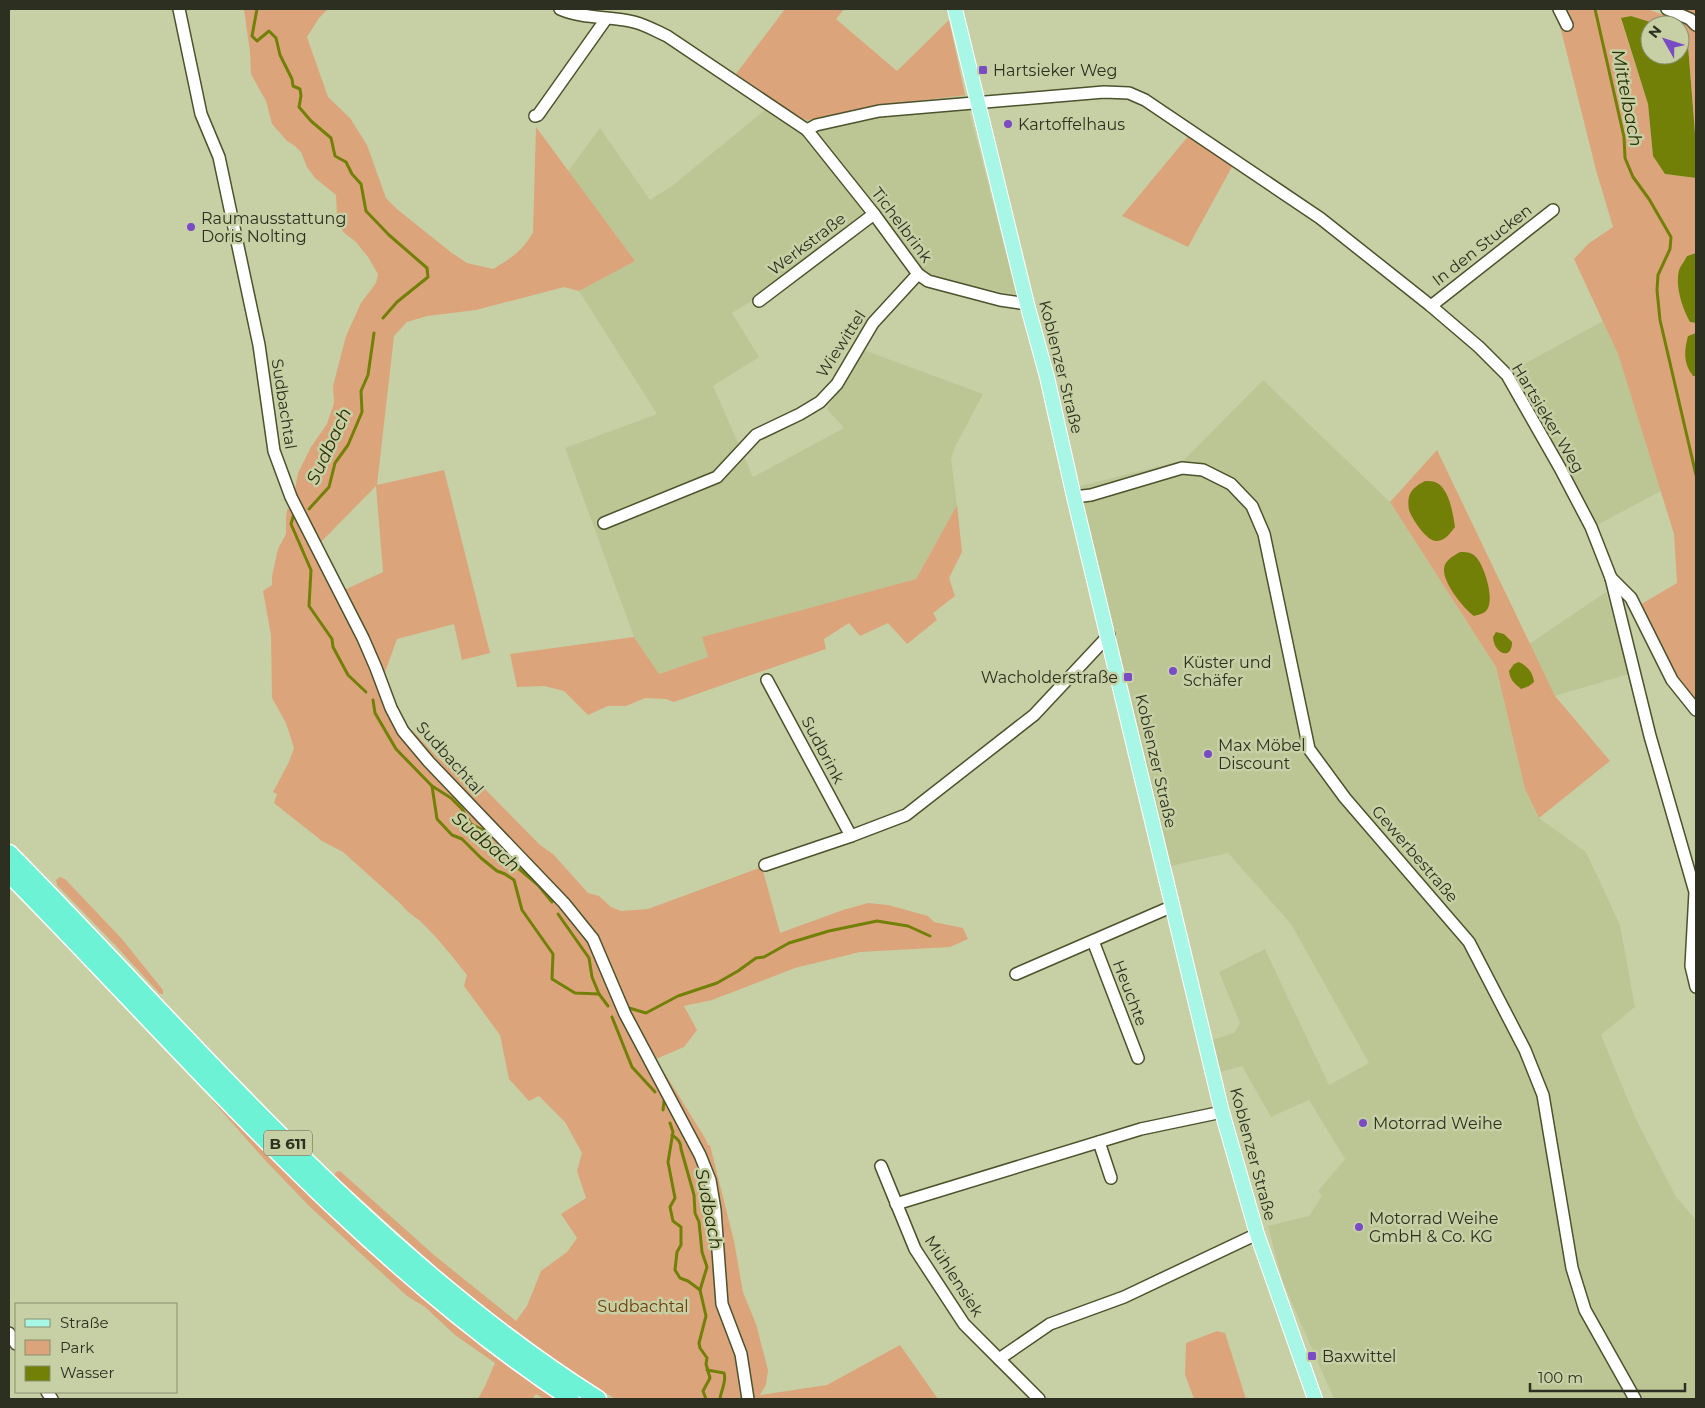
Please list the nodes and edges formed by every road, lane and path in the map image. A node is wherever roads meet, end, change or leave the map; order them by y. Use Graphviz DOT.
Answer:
graph roads {
  1 [pos="180,9"];
  2 [pos="560,9"];
  3 [pos="955,9"];
  4 [pos="1559,9"];
  5 [pos="1667,9"];
  6 [pos="606,19"];
  7 [pos="1567,25"];
  8 [pos="1696,25"];
  9 [pos="979,102"];
  10 [pos="535,116"];
  11 [pos="806,130"];
  12 [pos="1552,210"];
  13 [pos="874,214"];
  14 [pos="918,274"];
  15 [pos="759,301"];
  16 [pos="1027,304"];
  17 [pos="1431,306"];
  18 [pos="1074,497"];
  19 [pos="604,523"];
  20 [pos="1611,578"];
  21 [pos="1109,635"];
  22 [pos="767,680"];
  23 [pos="1696,710"];
  24 [pos="851,836"];
  25 [pos="9,853"];
  26 [pos="765,865"];
  27 [pos="9,874"];
  28 [pos="1173,906"];
  29 [pos="1092,941"];
  30 [pos="1016,974"];
  31 [pos="1696,988"];
  32 [pos="1138,1058"];
  33 [pos="1222,1112"];
  34 [pos="1099,1142"];
  35 [pos="881,1166"];
  36 [pos="1112,1178"];
  37 [pos="896,1204"];
  38 [pos="1257,1234"];
  39 [pos="1000,1359"];
  40 [pos="571,1399"];
  41 [pos="598,1399"];
  42 [pos="748,1399"];
  43 [pos="1039,1399"];
  44 [pos="1314,1399"];
  45 [pos="1635,1399"];
  1 -- 42 [label="street, Sudbachtal"];
  2 -- 6 [label="street, Tichelbrink"];
  3 -- 9 [label="main road, Koblenzer Straße"];
  4 -- 7 [label="street"];
  5 -- 8 [label="street"];
  6 -- 10 [label="street"];
  6 -- 11 [label="street, Tichelbrink"];
  9 -- 11 [label="street"];
  9 -- 16 [label="main road, Koblenzer Straße"];
  9 -- 17 [label="street, Hartsieker Weg"];
  11 -- 13 [label="street, Tichelbrink"];
  12 -- 17 [label="street, In den Stucken"];
  13 -- 14 [label="street, Tichelbrink"];
  13 -- 15 [label="street, Werkstraße"];
  14 -- 16 [label="street, Tichelbrink"];
  14 -- 19 [label="street, Wiewittel"];
  16 -- 18 [label="main road, Koblenzer Straße"];
  17 -- 20 [label="street, Hartsieker Weg"];
  18 -- 21 [label="main road, Koblenzer Straße"];
  18 -- 45 [label="street, Gewerbestraße"];
  20 -- 23 [label="street"];
  20 -- 31 [label="street, Hartsieker Weg"];
  21 -- 24 [label="street"];
  21 -- 28 [label="main road, Koblenzer Straße"];
  22 -- 24 [label="street, Sudbrink"];
  24 -- 26 [label="street"];
  25 -- 41 [label="highway, B 611"];
  27 -- 40 [label="highway, B 611"];
  28 -- 29 [label="street"];
  28 -- 33 [label="main road, Koblenzer Straße"];
  29 -- 30 [label="street"];
  29 -- 32 [label="street, Heuchte"];
  33 -- 34 [label="street"];
  33 -- 38 [label="main road, Koblenzer Straße"];
  34 -- 36 [label="street"];
  34 -- 37 [label="street"];
  35 -- 37 [label="street, Mühlensiek"];
  37 -- 39 [label="street, Mühlensiek"];
  38 -- 39 [label="street"];
  38 -- 44 [label="main road, Koblenzer Straße"];
  39 -- 43 [label="street, Mühlensiek"];
}
